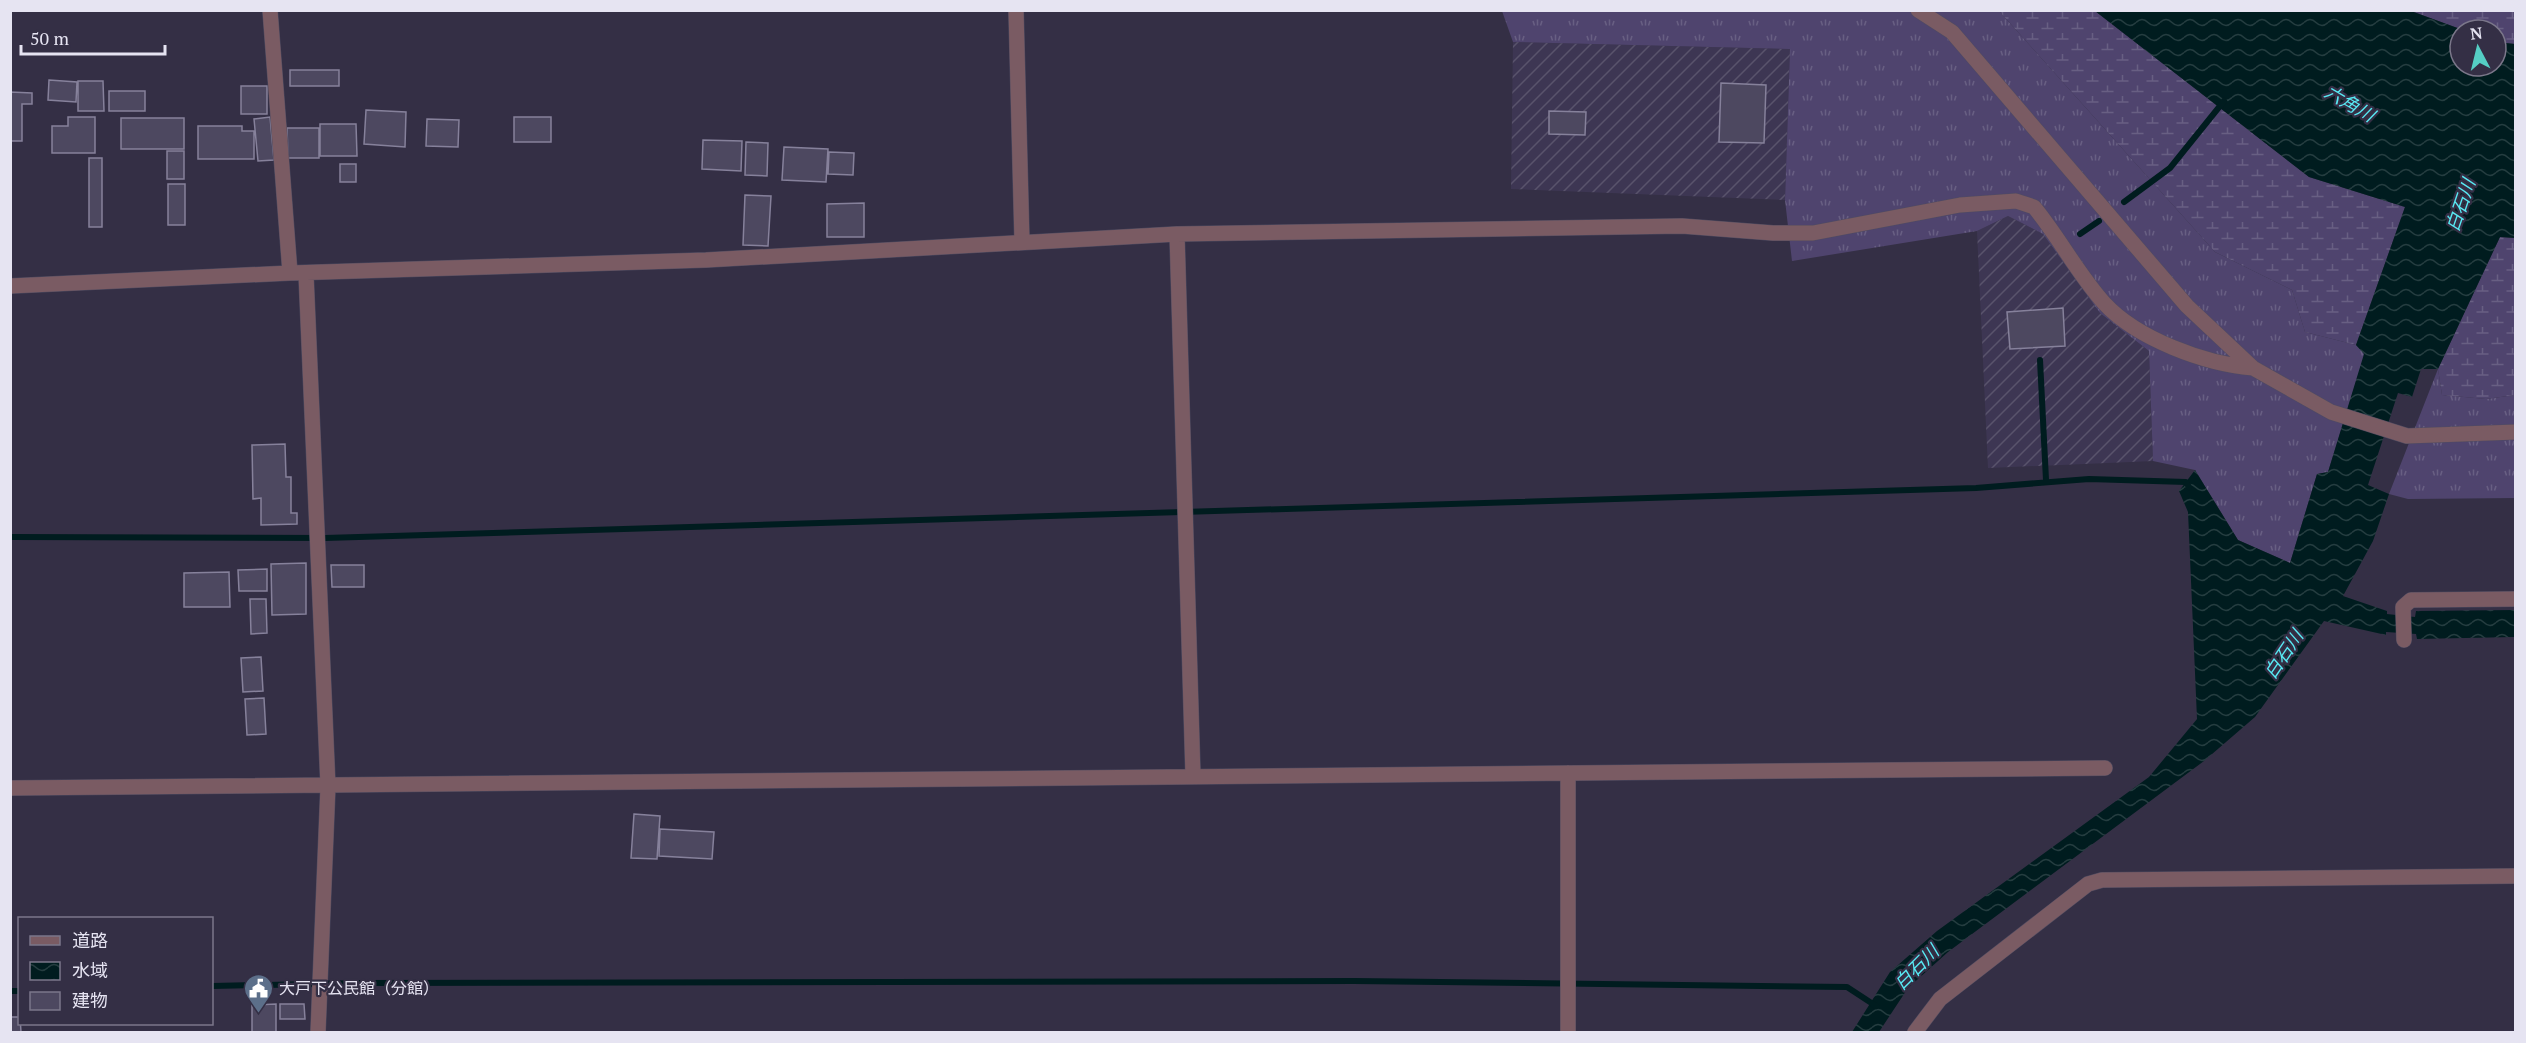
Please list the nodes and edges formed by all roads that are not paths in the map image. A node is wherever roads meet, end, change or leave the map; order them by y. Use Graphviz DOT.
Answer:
graph roads {
  1 [pos="270,10"];
  2 [pos="1016,10"];
  3 [pos="1918,10"];
  4 [pos="1177,234"];
  5 [pos="1022,242"];
  6 [pos="298,274"];
  7 [pos="10,286"];
  8 [pos="2253,368"];
  9 [pos="2516,432"];
  10 [pos="2516,599"];
  11 [pos="2404,640"];
  12 [pos="2105,768"];
  13 [pos="1568,773"];
  14 [pos="1193,776"];
  15 [pos="328,786"];
  16 [pos="10,788"];
  17 [pos="2516,876"];
  18 [pos="318,1032"];
  19 [pos="1568,1032"];
  20 [pos="1915,1032"];
  1 -- 6 [label="street"];
  2 -- 5 [label="street"];
  3 -- 8 [label="street"];
  4 -- 5 [label="street"];
  4 -- 8 [label="street"];
  4 -- 14 [label="street"];
  5 -- 6 [label="street"];
  6 -- 7 [label="street"];
  6 -- 15 [label="street"];
  8 -- 9 [label="street"];
  10 -- 11 [label="street"];
  12 -- 13 [label="street"];
  13 -- 14 [label="street"];
  13 -- 19 [label="street"];
  14 -- 15 [label="street"];
  15 -- 16 [label="street"];
  15 -- 18 [label="street"];
  17 -- 20 [label="street"];
}
